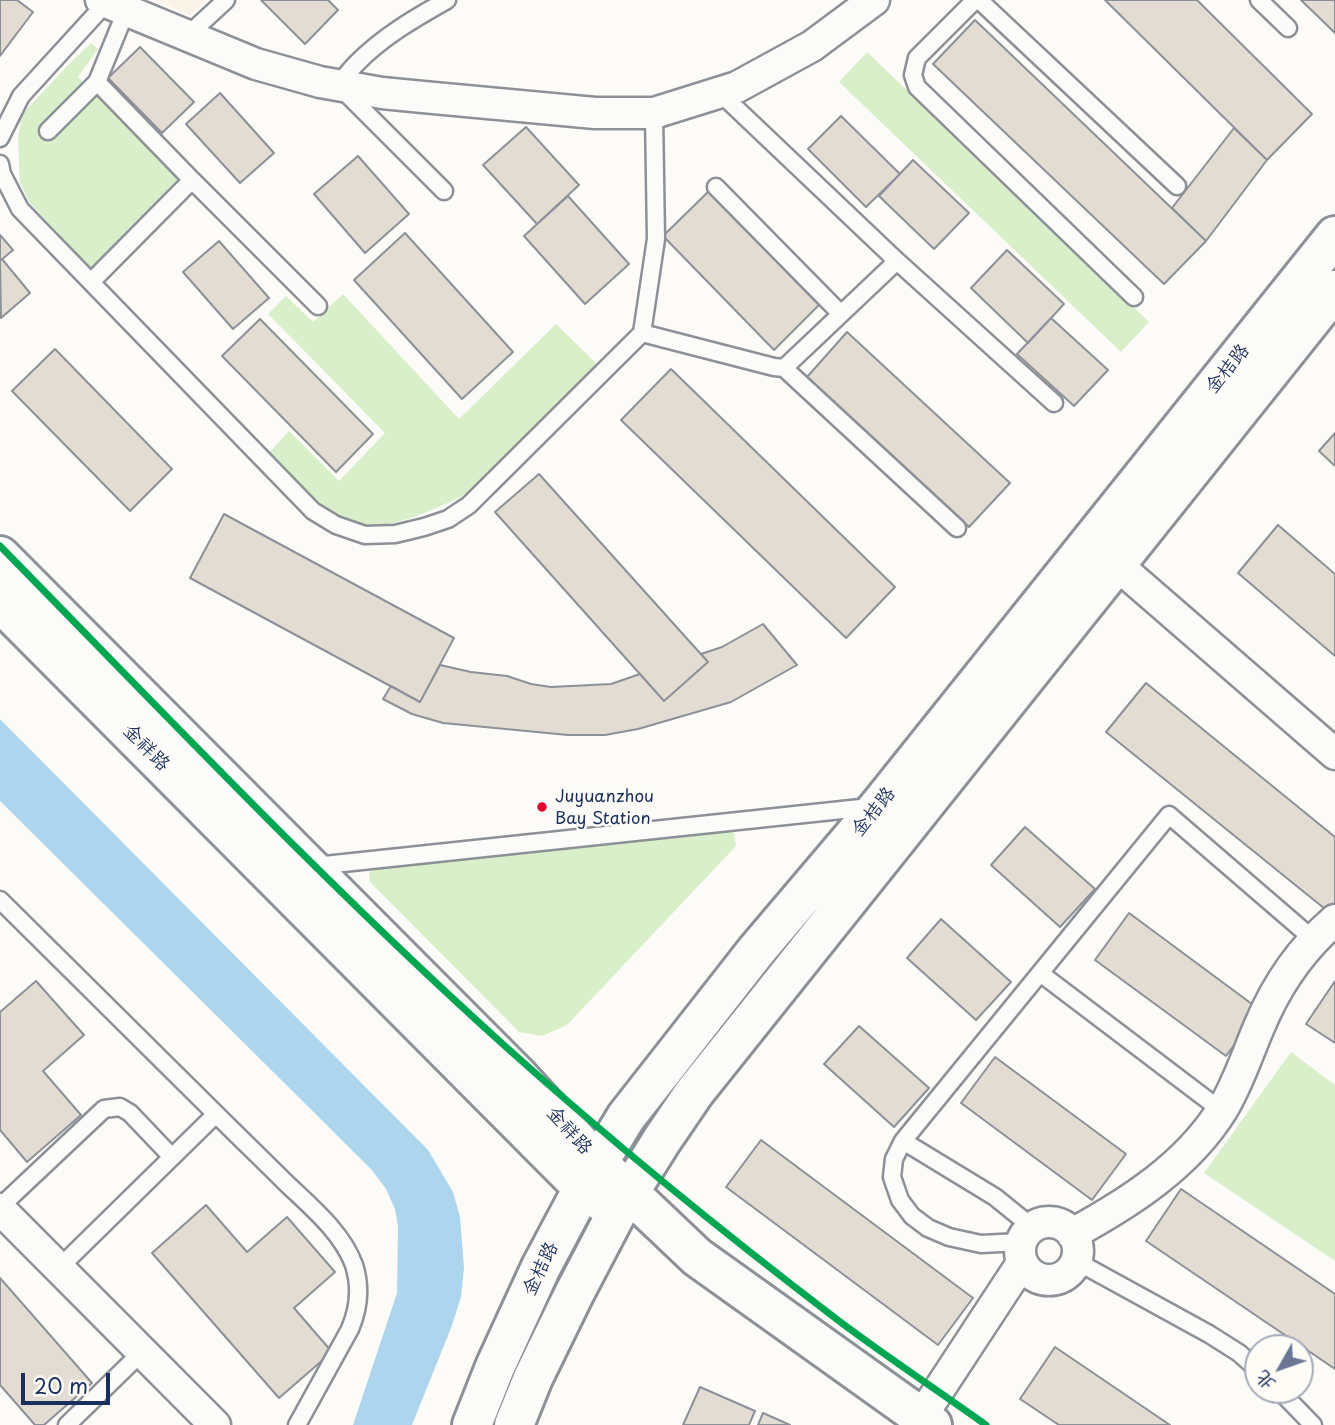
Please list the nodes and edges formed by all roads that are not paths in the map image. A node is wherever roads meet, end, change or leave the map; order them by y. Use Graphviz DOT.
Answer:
graph roads {
  1 [pos="226,0"];
  2 [pos="447,0"];
  3 [pos="874,0"];
  4 [pos="977,0"];
  5 [pos="1259,0"];
  6 [pos="111,5"];
  7 [pos="1288,28"];
  8 [pos="187,36"];
  9 [pos="97,82"];
  10 [pos="338,85"];
  11 [pos="719,92"];
  12 [pos="654,113"];
  13 [pos="48,131"];
  14 [pos="0,138"];
  15 [pos="0,164"];
  16 [pos="192,180"];
  17 [pos="1177,186"];
  18 [pos="716,187"];
  19 [pos="444,191"];
  20 [pos="1335,236"];
  21 [pos="897,261"];
  22 [pos="91,282"];
  23 [pos="1335,290"];
  24 [pos="1134,297"];
  25 [pos="318,306"];
  26 [pos="841,314"];
  27 [pos="642,333"];
  28 [pos="785,368"];
  29 [pos="1054,403"];
  30 [pos="957,528"];
  31 [pos="0,556"];
  32 [pos="1116,564"];
  33 [pos="0,602"];
  34 [pos="1335,754"];
  35 [pos="879,806"];
  36 [pos="310,867"];
  37 [pos="0,900"];
  38 [pos="1325,930"];
  39 [pos="1040,973"];
  40 [pos="1222,1111"];
  41 [pos="216,1114"];
  42 [pos="903,1141"];
  43 [pos="172,1157"];
  44 [pos="591,1175"];
  45 [pos="623,1202"];
  46 [pos="0,1208"];
  47 [pos="1025,1244"];
  48 [pos="1074,1247"];
  49 [pos="59,1268"];
  50 [pos="142,1352"];
  51 [pos="1244,1357"];
  52 [pos="1292,1404"];
  53 [pos="927,1421"];
  54 [pos="67,1425"];
  55 [pos="215,1425"];
  56 [pos="297,1425"];
  57 [pos="472,1425"];
  58 [pos="514,1425"];
  59 [pos="1312,1425"];
  1 -- 8 [label="lane"];
  2 -- 10 [label="lane"];
  3 -- 11 [label="street"];
  4 -- 17 [label="lane"];
  4 -- 24 [label="lane"];
  5 -- 7 [label="lane"];
  6 -- 8 [label="street"];
  6 -- 9 [label="lane"];
  6 -- 14 [label="lane"];
  8 -- 10 [label="street"];
  9 -- 13 [label="lane"];
  9 -- 16 [label="lane"];
  10 -- 12 [label="street"];
  10 -- 19 [label="lane"];
  11 -- 12 [label="street"];
  11 -- 21 [label="lane"];
  12 -- 27 [label="lane"];
  15 -- 22 [label="lane"];
  16 -- 22 [label="lane"];
  16 -- 25 [label="lane"];
  18 -- 26 [label="lane"];
  20 -- 35 [label="main road, 金桔路"];
  21 -- 26 [label="lane"];
  21 -- 29 [label="lane"];
  22 -- 27 [label="lane"];
  23 -- 32 [label="main road"];
  26 -- 28 [label="lane"];
  27 -- 28 [label="lane"];
  28 -- 30 [label="lane"];
  31 -- 36 [label="main road, 金祥路"];
  32 -- 34 [label="street"];
  32 -- 45 [label="main road"];
  33 -- 44 [label="main road, 金祥路"];
  35 -- 36 [label="lane"];
  35 -- 44 [label="main road, 金桔路"];
  36 -- 44 [label="main road, 金祥路"];
  37 -- 41 [label="lane"];
  38 -- 39 [label="lane"];
  38 -- 40 [label="street"];
  39 -- 40 [label="lane"];
  39 -- 42 [label="lane"];
  40 -- 48 [label="street"];
  41 -- 43 [label="lane"];
  41 -- 56 [label="lane"];
  42 -- 47 [label="lane"];
  42 -- 47 [label="lane"];
  43 -- 46 [label="lane"];
  43 -- 49 [label="lane"];
  44 -- 45 [label="main road, 金祥路"];
  44 -- 57 [label="main road, 金桔路"];
  45 -- 53 [label="main road, 金祥路"];
  45 -- 58 [label="main road"];
  46 -- 49 [label="street"];
  47 -- 48 [label="street"];
  47 -- 48 [label="street"];
  47 -- 53 [label="street"];
  48 -- 51 [label="lane"];
  49 -- 50 [label="street"];
  50 -- 54 [label="lane"];
  50 -- 55 [label="street"];
  52 -- 59 [label="lane"];
}
